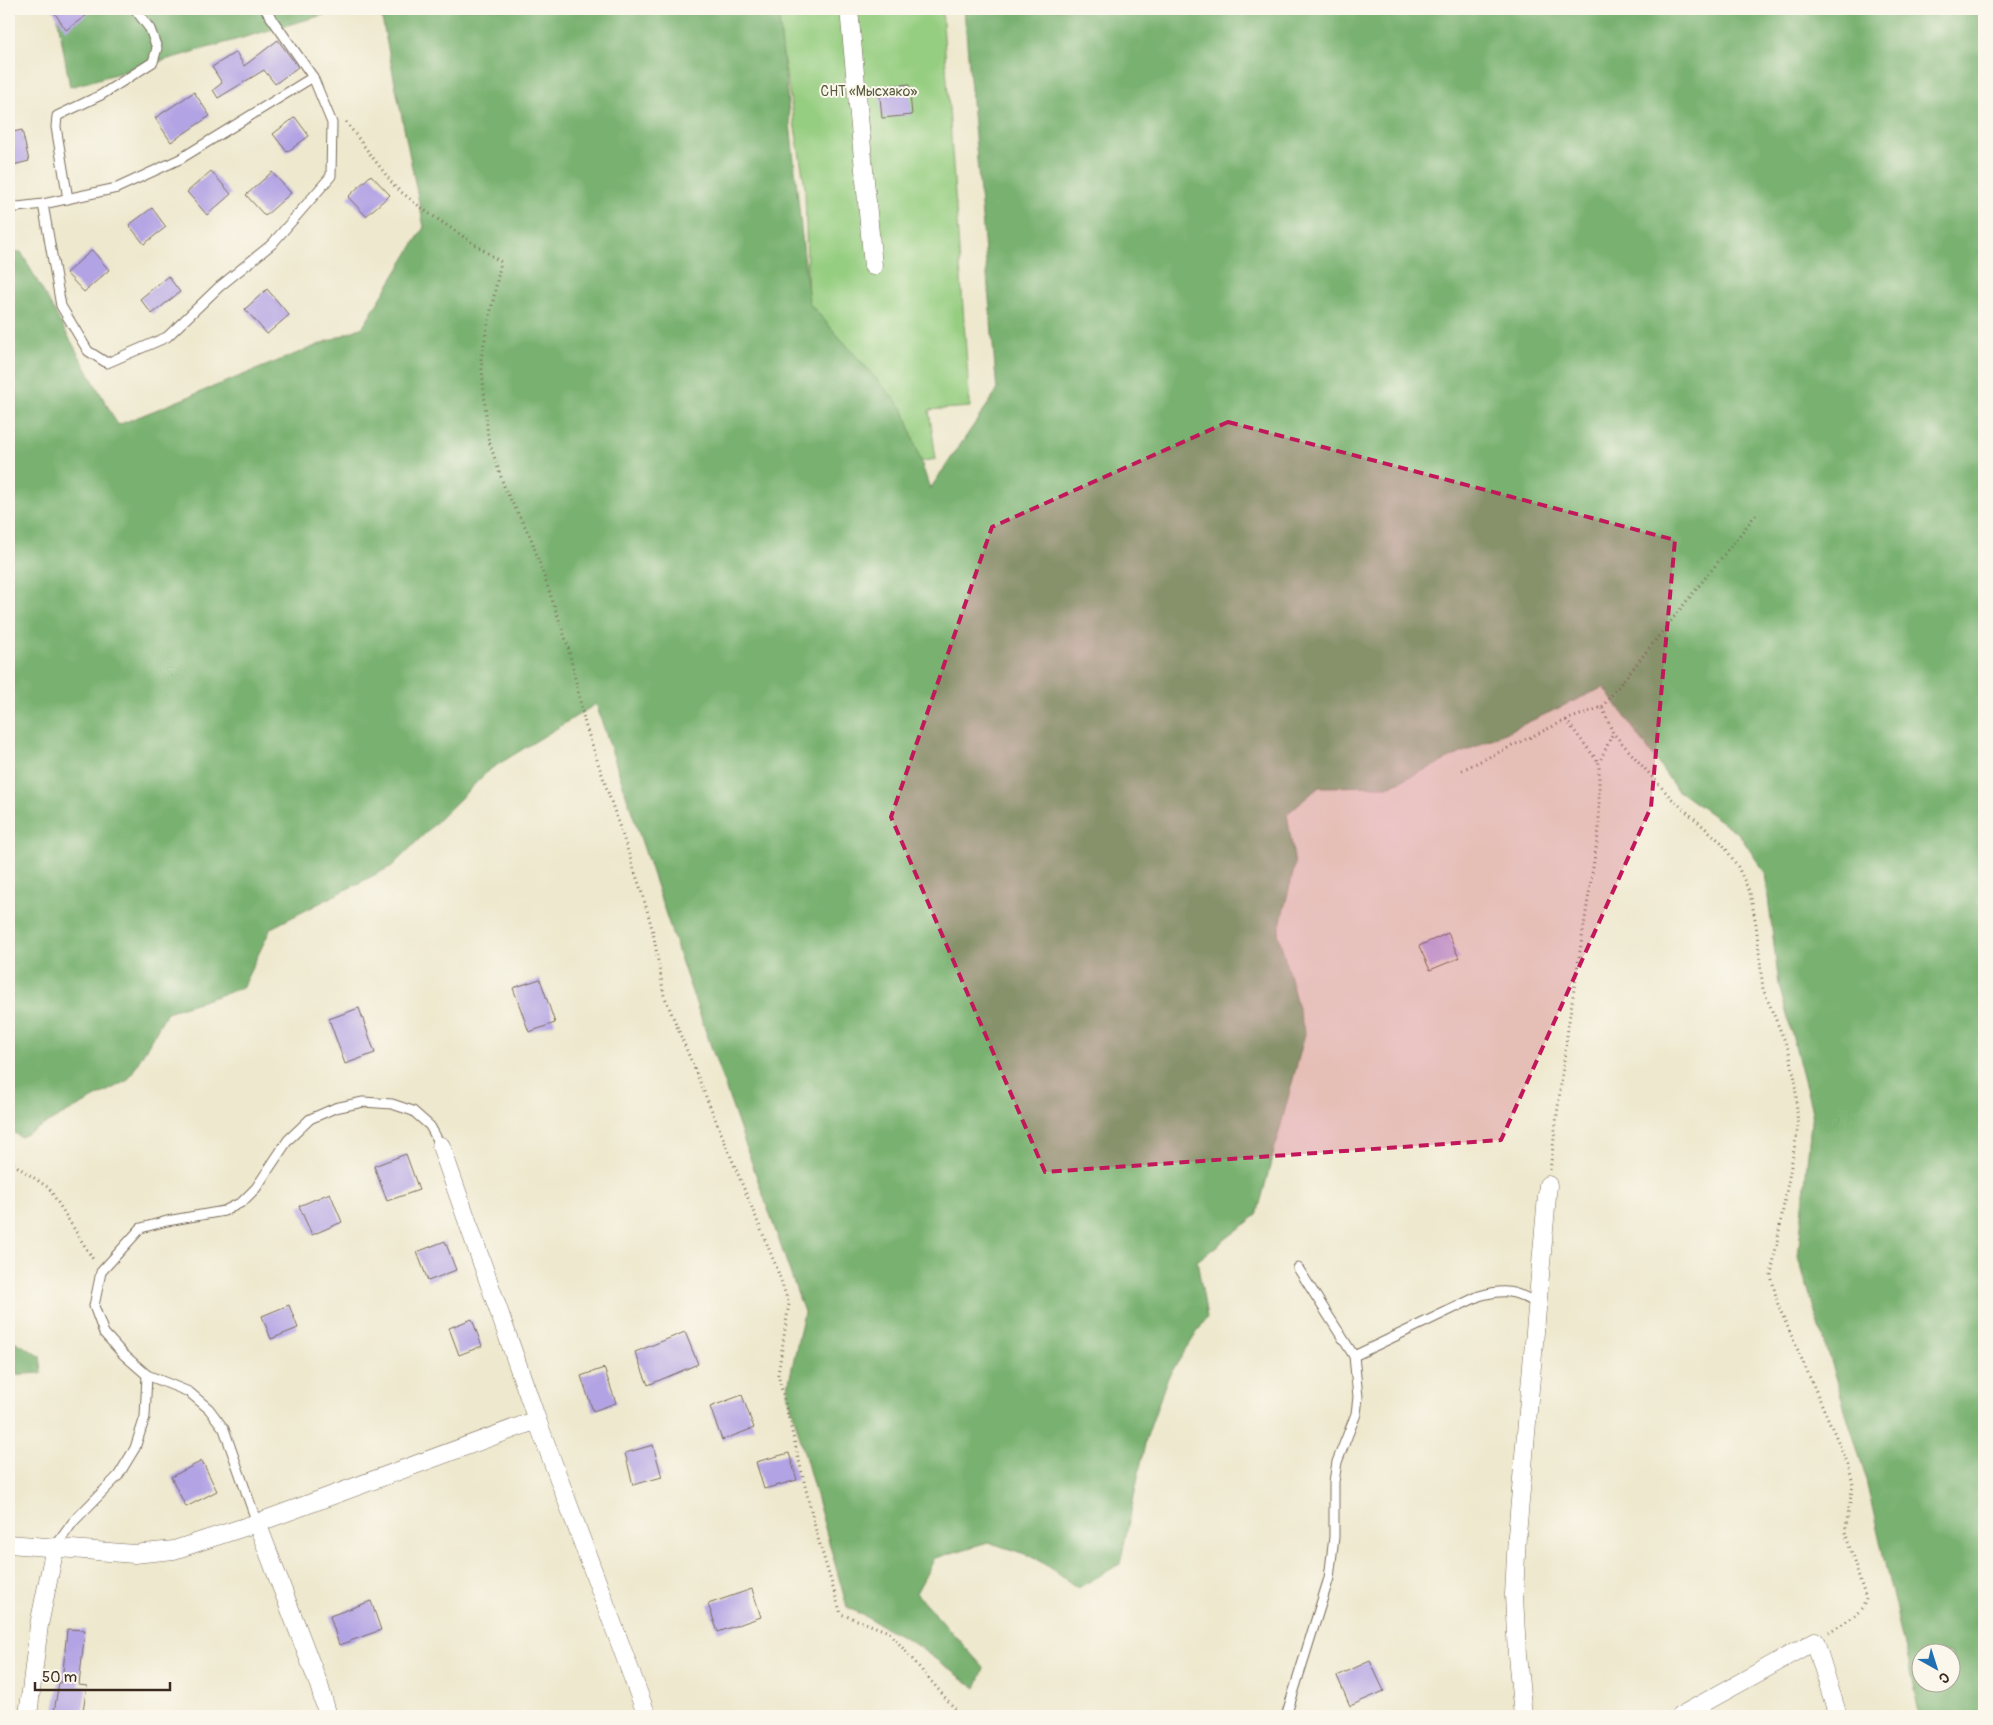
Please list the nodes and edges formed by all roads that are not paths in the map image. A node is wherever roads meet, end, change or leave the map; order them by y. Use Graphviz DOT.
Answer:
graph roads {
  1 [pos="135,9"];
  2 [pos="265,9"];
  3 [pos="849,9"];
  4 [pos="313,77"];
  5 [pos="68,198"];
  6 [pos="43,204"];
  7 [pos="9,208"];
  8 [pos="873,266"];
  9 [pos="441,1146"];
  10 [pos="1548,1185"];
  11 [pos="1298,1268"];
  12 [pos="1537,1304"];
  13 [pos="1354,1356"];
  14 [pos="147,1375"];
  15 [pos="537,1420"];
  16 [pos="257,1522"];
  17 [pos="9,1544"];
  18 [pos="55,1547"];
  19 [pos="28,1716"];
  20 [pos="328,1716"];
  21 [pos="647,1716"];
  22 [pos="1286,1716"];
  23 [pos="1523,1716"];
  24 [pos="1680,1716"];
  25 [pos="1838,1716"];
  1 -- 5 [label="lane"];
  2 -- 4 [label="lane"];
  3 -- 8 [label="street"];
  4 -- 5 [label="lane"];
  4 -- 6 [label="lane"];
  5 -- 6 [label="lane"];
  6 -- 7 [label="lane"];
  9 -- 14 [label="lane"];
  9 -- 15 [label="street"];
  10 -- 12 [label="street"];
  11 -- 13 [label="lane"];
  12 -- 13 [label="lane"];
  12 -- 23 [label="street"];
  13 -- 22 [label="lane"];
  14 -- 16 [label="lane"];
  14 -- 18 [label="lane"];
  15 -- 16 [label="street"];
  15 -- 21 [label="street"];
  16 -- 18 [label="street"];
  16 -- 20 [label="street"];
  17 -- 18 [label="street"];
  18 -- 19 [label="street"];
  24 -- 25 [label="street"];
}
